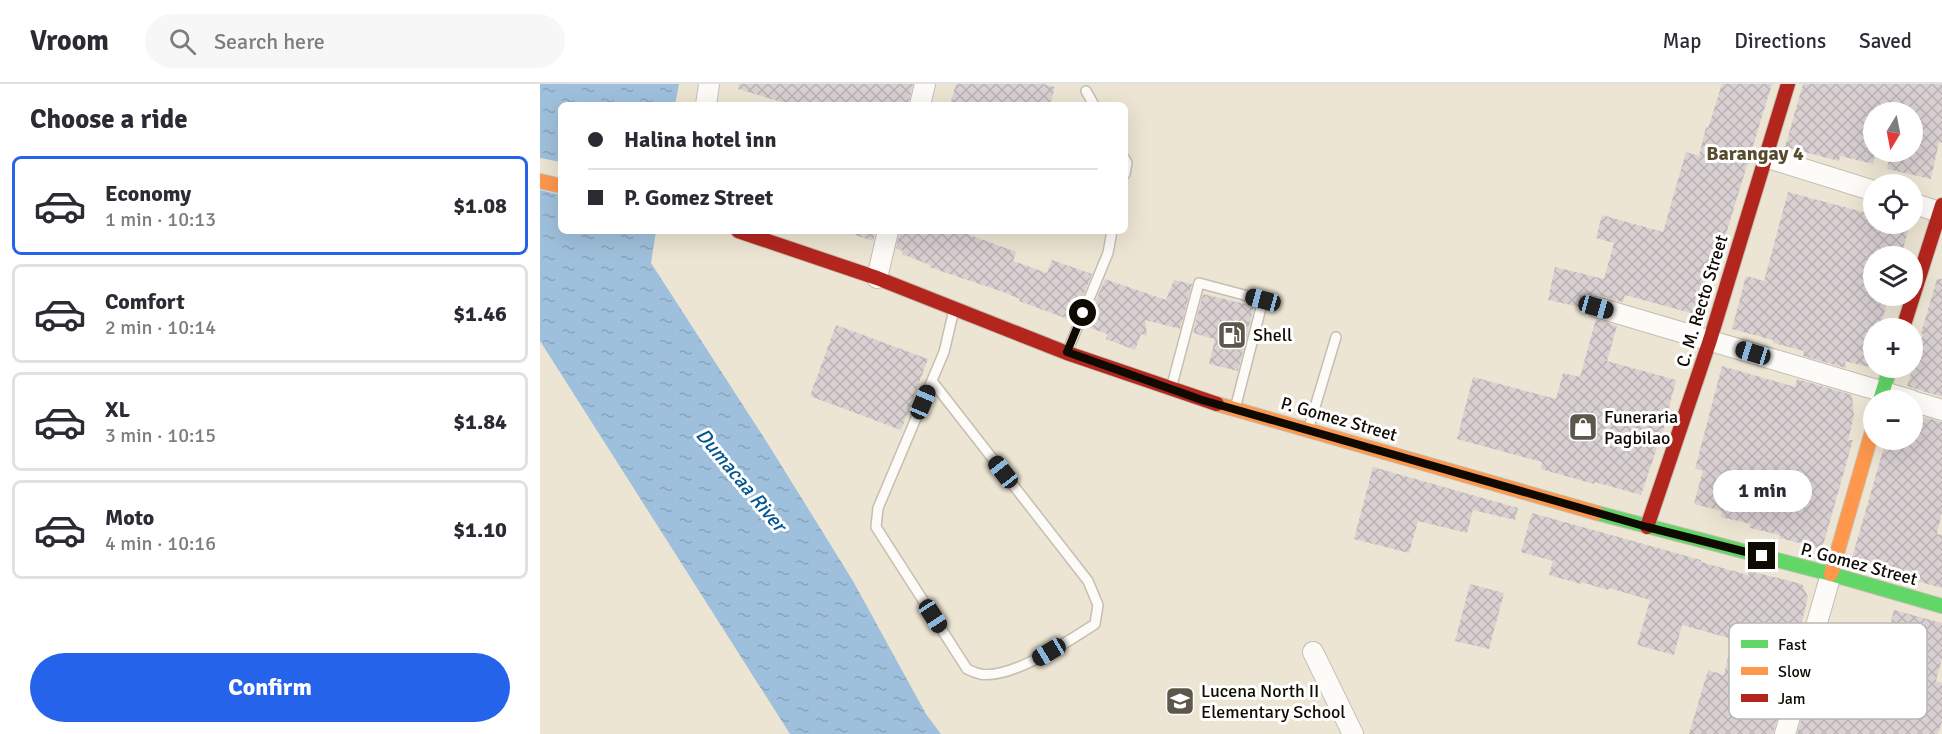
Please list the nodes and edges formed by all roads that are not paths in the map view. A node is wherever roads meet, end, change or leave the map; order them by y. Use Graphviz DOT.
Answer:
graph roads {
  1 [pos="709,84"];
  2 [pos="925,84"];
  3 [pos="1788,84"];
  4 [pos="1086,91"];
  5 [pos="706,102"];
  6 [pos="921,102"];
  7 [pos="1092,102"];
  8 [pos="1765,157"];
  9 [pos="540,180"];
  10 [pos="558,185"];
  11 [pos="1863,188"];
  12 [pos="1923,206"];
  13 [pos="1941,210"];
  14 [pos="747,234"];
  15 [pos="887,234"];
  16 [pos="1111,234"];
  17 [pos="877,278"];
  18 [pos="1596,307"];
  19 [pos="954,308"];
  20 [pos="1906,318"];
  21 [pos="1336,337"];
  22 [pos="1710,340"];
  23 [pos="1067,352"];
  24 [pos="932,381"];
  25 [pos="1170,390"];
  26 [pos="1864,390"];
  27 [pos="1923,404"];
  28 [pos="1236,408"];
  29 [pos="1942,410"];
  30 [pos="1308,429"];
  31 [pos="1867,450"];
  32 [pos="1647,527"];
  33 [pos="1831,574"];
  34 [pos="1942,606"];
  35 [pos="1817,623"];
  36 [pos="1313,651"];
  37 [pos="1789,719"];
  38 [pos="1353,734"];
  39 [pos="1785,734"];
  1 -- 5 [label="street"];
  2 -- 6 [label="street"];
  3 -- 8 [label="main road, C. M. Recto Street"];
  4 -- 7 [label="lane"];
  8 -- 11 [label="street"];
  8 -- 22 [label="main road, C. M. Recto Street"];
  9 -- 10 [label="main road"];
  12 -- 13 [label="street"];
  13 -- 20 [label="main road"];
  14 -- 17 [label="main road, P. Gomez Street"];
  15 -- 17 [label="street"];
  16 -- 23 [label="lane"];
  17 -- 19 [label="main road, P. Gomez Street"];
  18 -- 22 [label="street"];
  19 -- 23 [label="main road, P. Gomez Street"];
  19 -- 24 [label="lane"];
  21 -- 30 [label="lane"];
  22 -- 26 [label="street"];
  22 -- 32 [label="main road, C. M. Recto Street"];
  23 -- 25 [label="main road, P. Gomez Street"];
  24 -- 24 [label="lane"];
  25 -- 28 [label="main road, P. Gomez Street"];
  25 -- 28 [label="lane"];
  27 -- 29 [label="street"];
  28 -- 30 [label="main road, P. Gomez Street"];
  30 -- 32 [label="main road, P. Gomez Street"];
  31 -- 33 [label="main road"];
  32 -- 33 [label="main road, P. Gomez Street"];
  33 -- 34 [label="main road, P. Gomez Street"];
  33 -- 35 [label="street"];
  36 -- 38 [label="street"];
  37 -- 39 [label="street"];
}
